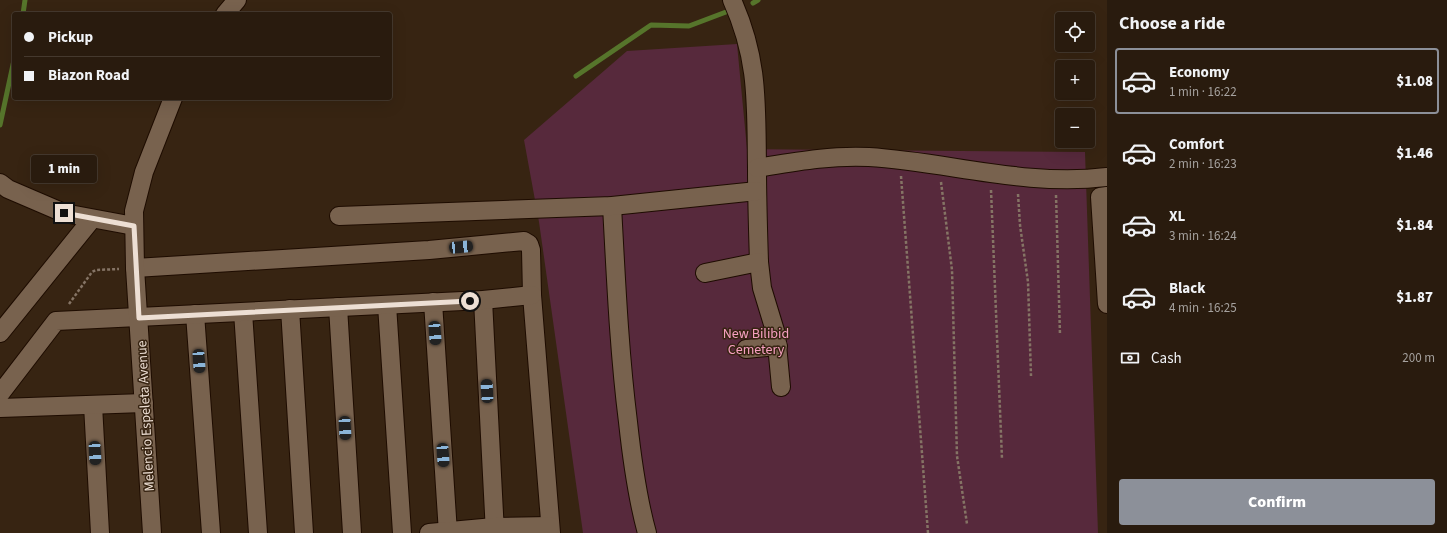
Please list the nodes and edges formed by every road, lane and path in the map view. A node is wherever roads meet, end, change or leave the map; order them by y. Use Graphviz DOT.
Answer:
graph roads {
  1 [pos="237,0"];
  2 [pos="732,0"];
  3 [pos="227,12"];
  4 [pos="172,100"];
  5 [pos="900,160"];
  6 [pos="940,165"];
  7 [pos="757,168"];
  8 [pos="990,173"];
  9 [pos="1018,177"];
  10 [pos="1107,177"];
  11 [pos="1055,180"];
  12 [pos="0,183"];
  13 [pos="757,192"];
  14 [pos="1107,196"];
  15 [pos="612,206"];
  16 [pos="339,216"];
  17 [pos="92,219"];
  18 [pos="134,226"];
  19 [pos="1105,248"];
  20 [pos="759,262"];
  21 [pos="135,268"];
  22 [pos="705,273"];
  23 [pos="532,295"];
  24 [pos="483,300"];
  25 [pos="433,302"];
  26 [pos="1107,304"];
  27 [pos="387,305"];
  28 [pos="338,307"];
  29 [pos="290,309"];
  30 [pos="243,312"];
  31 [pos="195,314"];
  32 [pos="139,318"];
  33 [pos="56,321"];
  34 [pos="0,333"];
  35 [pos="1060,335"];
  36 [pos="778,346"];
  37 [pos="746,349"];
  38 [pos="1031,376"];
  39 [pos="781,387"];
  40 [pos="0,394"];
  41 [pos="144,403"];
  42 [pos="93,405"];
  43 [pos="0,408"];
  44 [pos="1002,459"];
  45 [pos="967,524"];
  46 [pos="494,530"];
  47 [pos="551,530"];
  48 [pos="448,532"];
  49 [pos="100,533"];
  50 [pos="152,533"];
  51 [pos="211,533"];
  52 [pos="258,533"];
  53 [pos="304,533"];
  54 [pos="352,533"];
  55 [pos="402,533"];
  56 [pos="429,533"];
  57 [pos="647,533"];
  58 [pos="928,533"];
  1 -- 3 [label="street"];
  2 -- 7 [label="street"];
  4 -- 18 [label="street, Melencio Espeleta Avenue"];
  5 -- 6 [label="street"];
  5 -- 7 [label="street"];
  5 -- 58 [label="path"];
  6 -- 8 [label="street"];
  6 -- 45 [label="path"];
  7 -- 13 [label="street"];
  8 -- 9 [label="street"];
  8 -- 44 [label="path"];
  9 -- 11 [label="street"];
  9 -- 38 [label="path"];
  10 -- 11 [label="street"];
  11 -- 35 [label="path"];
  12 -- 17 [label="street"];
  13 -- 15 [label="street"];
  13 -- 20 [label="street"];
  14 -- 19 [label="street"];
  15 -- 16 [label="street"];
  15 -- 57 [label="street"];
  17 -- 18 [label="street"];
  17 -- 34 [label="street"];
  18 -- 21 [label="street, Melencio Espeleta Avenue"];
  19 -- 26 [label="street"];
  20 -- 22 [label="street"];
  20 -- 36 [label="street"];
  21 -- 23 [label="street"];
  21 -- 32 [label="street, Melencio Espeleta Avenue"];
  21 -- 33 [label="path"];
  23 -- 24 [label="street"];
  23 -- 47 [label="street"];
  24 -- 25 [label="street"];
  24 -- 46 [label="street"];
  25 -- 27 [label="street"];
  25 -- 48 [label="street"];
  27 -- 28 [label="street"];
  27 -- 55 [label="street"];
  28 -- 29 [label="street"];
  28 -- 54 [label="street"];
  29 -- 30 [label="street"];
  29 -- 53 [label="street"];
  30 -- 31 [label="street"];
  30 -- 52 [label="street"];
  31 -- 32 [label="street"];
  31 -- 51 [label="street"];
  32 -- 33 [label="street"];
  32 -- 41 [label="street, Melencio Espeleta Avenue"];
  33 -- 40 [label="street"];
  36 -- 37 [label="street"];
  36 -- 39 [label="street"];
  41 -- 42 [label="street"];
  41 -- 50 [label="street, Melencio Espeleta Avenue"];
  42 -- 43 [label="street"];
  42 -- 49 [label="street"];
  46 -- 47 [label="street"];
  46 -- 48 [label="street"];
  48 -- 56 [label="street"];
}
